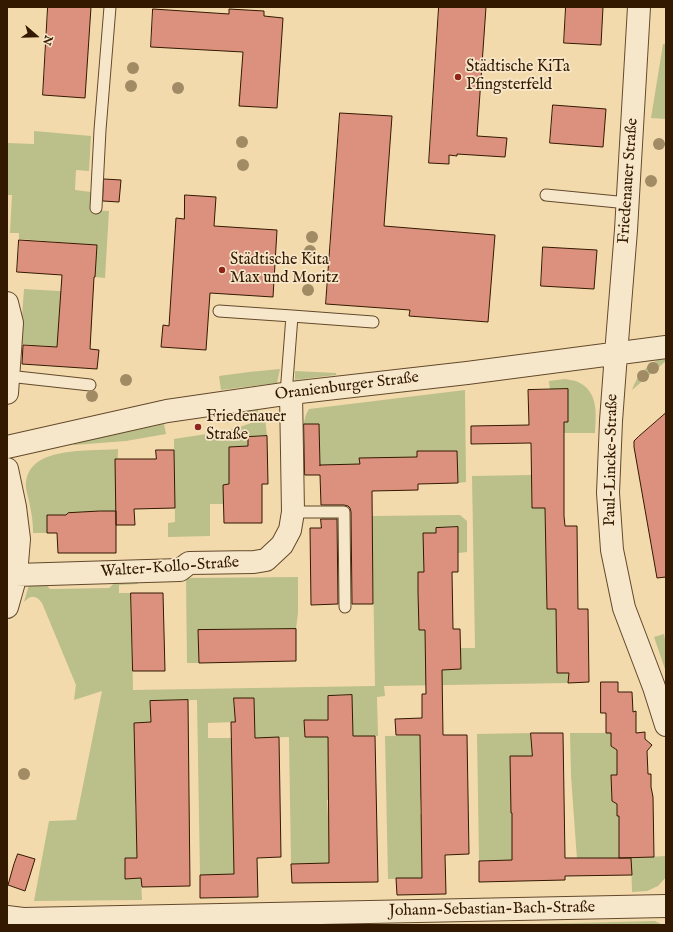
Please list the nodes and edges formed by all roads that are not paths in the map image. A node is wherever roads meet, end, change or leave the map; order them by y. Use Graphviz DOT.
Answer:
graph roads {
  1 [pos="110,7"];
  2 [pos="639,7"];
  3 [pos="546,195"];
  4 [pos="628,203"];
  5 [pos="96,208"];
  6 [pos="7,303"];
  7 [pos="219,311"];
  8 [pos="292,316"];
  9 [pos="373,322"];
  10 [pos="666,347"];
  11 [pos="616,354"];
  12 [pos="8,385"];
  13 [pos="90,385"];
  14 [pos="288,394"];
  15 [pos="7,447"];
  16 [pos="7,469"];
  17 [pos="293,512"];
  18 [pos="16,575"];
  19 [pos="7,607"];
  20 [pos="345,607"];
  21 [pos="666,725"];
  22 [pos="666,906"];
  23 [pos="7,917"];
  24 [pos="488,917"];
  25 [pos="124,921"];
  1 -- 5 [label="lane"];
  2 -- 4 [label="street, Friedenauer Straße"];
  3 -- 4 [label="lane"];
  4 -- 11 [label="street, Friedenauer Straße"];
  6 -- 12 [label="street"];
  7 -- 8 [label="lane"];
  8 -- 9 [label="lane"];
  8 -- 14 [label="lane"];
  10 -- 11 [label="street, Oranienburger Straße"];
  11 -- 14 [label="street, Oranienburger Straße"];
  11 -- 21 [label="street, Paul-Lincke-Straße"];
  12 -- 13 [label="lane"];
  14 -- 15 [label="street, Oranienburger Straße"];
  14 -- 17 [label="street, Walter-Kollo-Straße"];
  16 -- 18 [label="street"];
  17 -- 18 [label="street, Walter-Kollo-Straße"];
  17 -- 20 [label="lane"];
  18 -- 19 [label="street"];
  22 -- 24 [label="street, Johann-Sebastian-Bach-Straße"];
  23 -- 25 [label="street, Johann-Sebastian-Bach-Straße"];
  24 -- 25 [label="street, Johann-Sebastian-Bach-Straße"];
}
